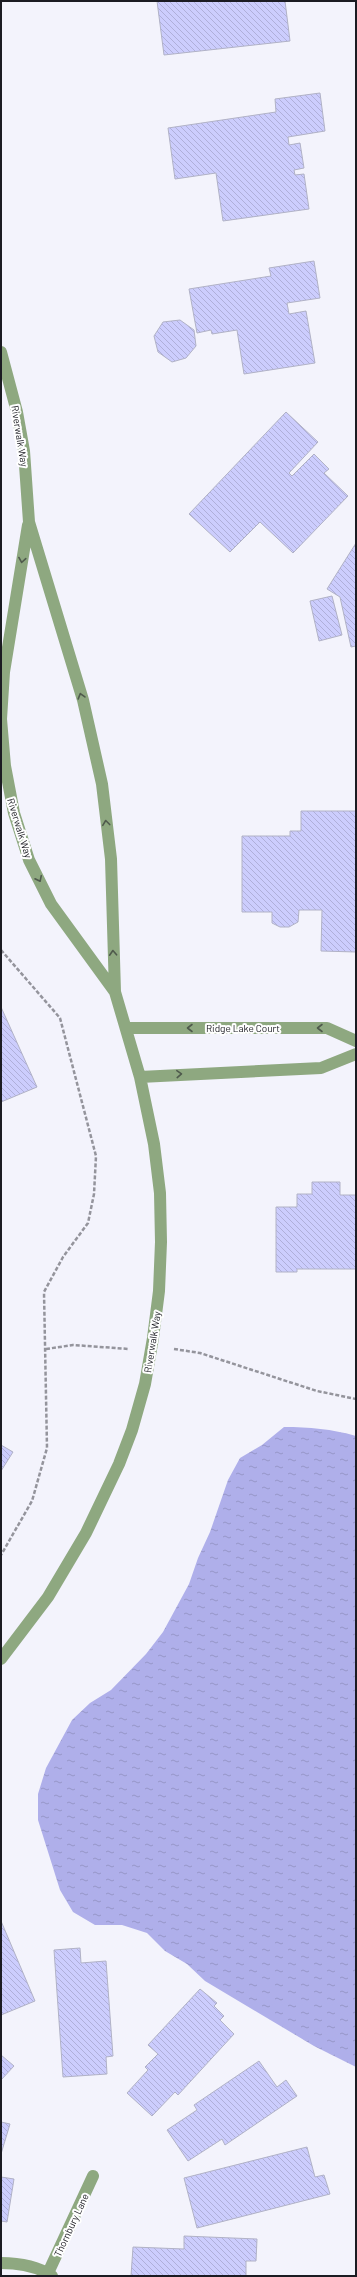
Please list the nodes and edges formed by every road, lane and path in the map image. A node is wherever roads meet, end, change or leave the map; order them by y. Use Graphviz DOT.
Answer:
graph roads {
  1 [pos="2,358"];
  2 [pos="28,522"];
  3 [pos="1,950"];
  4 [pos="115,992"];
  5 [pos="127,1028"];
  6 [pos="356,1041"];
  7 [pos="356,1054"];
  8 [pos="140,1077"];
  9 [pos="46,1349"];
  10 [pos="135,1349"];
  11 [pos="176,1349"];
  12 [pos="356,1399"];
  13 [pos="1,1555"];
  14 [pos="1,1659"];
  15 [pos="93,2176"];
  16 [pos="1,2264"];
  17 [pos="50,2275"];
  1 -- 2 [label="street, Riverwalk Way"];
  4 -- 2 [label="street, Riverwalk Way, one-way"];
  2 -- 4 [label="street, Riverwalk Way, one-way"];
  3 -- 9 [label="path"];
  4 -- 5 [label="street, Riverwalk Way"];
  6 -- 5 [label="street, Ridge Lake Court, one-way"];
  5 -- 8 [label="street, Riverwalk Way"];
  8 -- 7 [label="street, one-way"];
  8 -- 14 [label="street, Riverwalk Way"];
  9 -- 10 [label="path"];
  9 -- 13 [label="path"];
  11 -- 12 [label="path"];
  15 -- 17 [label="street, Thornbury Lane"];
  16 -- 17 [label="street, Thornbury Lane"];
}
